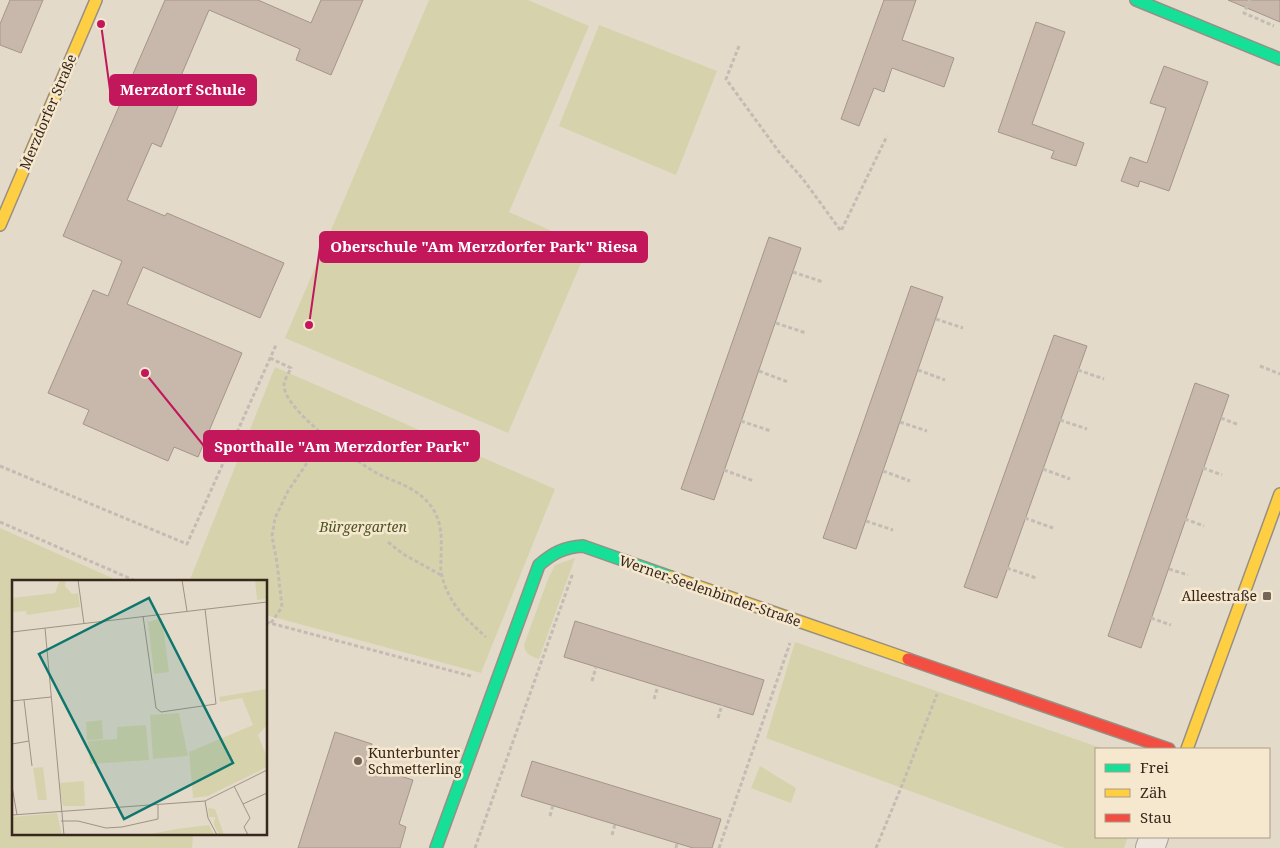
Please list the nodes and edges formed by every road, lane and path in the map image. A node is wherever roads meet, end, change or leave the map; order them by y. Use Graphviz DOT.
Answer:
graph roads {
  1 [pos="96,0"];
  2 [pos="1136,0"];
  3 [pos="1250,0"];
  4 [pos="1274,26"];
  5 [pos="739,46"];
  6 [pos="1280,59"];
  7 [pos="887,136"];
  8 [pos="0,225"];
  9 [pos="793,272"];
  10 [pos="823,282"];
  11 [pos="936,319"];
  12 [pos="776,323"];
  13 [pos="963,328"];
  14 [pos="806,333"];
  15 [pos="276,345"];
  16 [pos="270,358"];
  17 [pos="1260,366"];
  18 [pos="918,370"];
  19 [pos="1078,370"];
  20 [pos="759,372"];
  21 [pos="1280,374"];
  22 [pos="1104,379"];
  23 [pos="945,380"];
  24 [pos="788,382"];
  25 [pos="1220,418"];
  26 [pos="1060,420"];
  27 [pos="741,421"];
  28 [pos="900,422"];
  29 [pos="1239,425"];
  30 [pos="1087,429"];
  31 [pos="927,431"];
  32 [pos="771,432"];
  33 [pos="333,442"];
  34 [pos="0,466"];
  35 [pos="1203,468"];
  36 [pos="1043,469"];
  37 [pos="724,470"];
  38 [pos="883,472"];
  39 [pos="1222,475"];
  40 [pos="1070,479"];
  41 [pos="754,481"];
  42 [pos="910,481"];
  43 [pos="1280,494"];
  44 [pos="1025,518"];
  45 [pos="1186,519"];
  46 [pos="866,521"];
  47 [pos="0,522"];
  48 [pos="1204,526"];
  49 [pos="1053,528"];
  50 [pos="893,530"];
  51 [pos="388,542"];
  52 [pos="582,546"];
  53 [pos="1007,568"];
  54 [pos="1169,568"];
  55 [pos="441,575"];
  56 [pos="1188,575"];
  57 [pos="1036,578"];
  58 [pos="133,580"];
  59 [pos="1151,618"];
  60 [pos="798,621"];
  61 [pos="268,622"];
  62 [pos="271,623"];
  63 [pos="1171,625"];
  64 [pos="506,656"];
  65 [pos="596,667"];
  66 [pos="945,672"];
  67 [pos="592,681"];
  68 [pos="496,683"];
  69 [pos="658,686"];
  70 [pos="654,699"];
  71 [pos="722,705"];
  72 [pos="718,718"];
  73 [pos="1166,748"];
  74 [pos="1186,748"];
  75 [pos="553,805"];
  76 [pos="550,816"];
  77 [pos="615,824"];
  78 [pos="612,835"];
  79 [pos="677,843"];
  80 [pos="436,848"];
  81 [pos="474,848"];
  82 [pos="676,848"];
  83 [pos="719,848"];
  84 [pos="876,848"];
  1 -- 8 [label="street, Merzdorfer Straße"];
  2 -- 6 [label="street"];
  3 -- 4 [label="path"];
  5 -- 7 [label="path"];
  9 -- 10 [label="path"];
  11 -- 13 [label="path"];
  12 -- 14 [label="path"];
  15 -- 16 [label="path"];
  16 -- 33 [label="path"];
  16 -- 34 [label="path"];
  17 -- 21 [label="path"];
  18 -- 23 [label="path"];
  19 -- 22 [label="path"];
  20 -- 24 [label="path"];
  25 -- 29 [label="path"];
  26 -- 30 [label="path"];
  27 -- 32 [label="path"];
  28 -- 31 [label="path"];
  33 -- 55 [label="path"];
  33 -- 62 [label="path"];
  35 -- 39 [label="path"];
  36 -- 40 [label="path"];
  37 -- 41 [label="path"];
  38 -- 42 [label="path"];
  43 -- 74 [label="street"];
  44 -- 49 [label="path"];
  45 -- 48 [label="path"];
  46 -- 50 [label="path"];
  47 -- 58 [label="path"];
  51 -- 55 [label="path"];
  52 -- 60 [label="street, Werner-Seelenbinder-Straße"];
  52 -- 64 [label="street, Werner-Seelenbinder-Straße"];
  52 -- 81 [label="path"];
  53 -- 57 [label="path"];
  54 -- 56 [label="path"];
  55 -- 64 [label="path"];
  59 -- 63 [label="path"];
  60 -- 66 [label="street, Werner-Seelenbinder-Straße"];
  60 -- 83 [label="path"];
  61 -- 62 [label="path"];
  62 -- 68 [label="path"];
  64 -- 68 [label="street, Werner-Seelenbinder-Straße"];
  65 -- 67 [label="path"];
  66 -- 73 [label="street, Werner-Seelenbinder-Straße"];
  66 -- 84 [label="path"];
  68 -- 80 [label="street, Werner-Seelenbinder-Straße"];
  69 -- 70 [label="path"];
  71 -- 72 [label="path"];
  75 -- 76 [label="path"];
  77 -- 78 [label="path"];
  79 -- 82 [label="path"];
}
